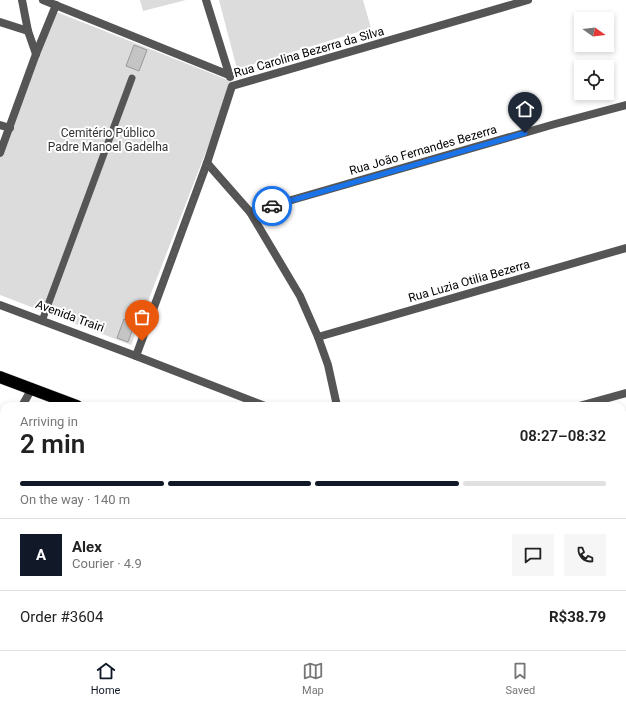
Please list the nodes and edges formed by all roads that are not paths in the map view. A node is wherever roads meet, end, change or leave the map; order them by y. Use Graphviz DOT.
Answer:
graph roads {
  1 [pos="22,0"];
  2 [pos="43,0"];
  3 [pos="206,0"];
  4 [pos="528,0"];
  5 [pos="56,5"];
  6 [pos="0,22"];
  7 [pos="28,31"];
  8 [pos="36,54"];
  9 [pos="229,75"];
  10 [pos="132,78"];
  11 [pos="232,86"];
  12 [pos="626,105"];
  13 [pos="0,125"];
  14 [pos="10,128"];
  15 [pos="0,153"];
  16 [pos="207,163"];
  17 [pos="250,212"];
  18 [pos="626,248"];
  19 [pos="0,305"];
  20 [pos="42,320"];
  21 [pos="318,337"];
  22 [pos="136,356"];
  23 [pos="0,377"];
  24 [pos="31,390"];
  25 [pos="626,393"];
  26 [pos="24,402"];
  27 [pos="66,402"];
  28 [pos="255,402"];
  29 [pos="336,402"];
  30 [pos="593,402"];
  1 -- 7 [label="street"];
  2 -- 5 [label="street"];
  3 -- 9 [label="street"];
  4 -- 11 [label="street, Rua Carolina Bezerra da Silva"];
  5 -- 8 [label="street"];
  5 -- 9 [label="street"];
  6 -- 7 [label="street"];
  7 -- 8 [label="street"];
  8 -- 14 [label="street"];
  9 -- 11 [label="street"];
  10 -- 20 [label="lane"];
  11 -- 16 [label="street, Rua Carolina Bezerra da Silva"];
  12 -- 17 [label="street, Rua João Fernandes Bezerra"];
  13 -- 14 [label="street"];
  14 -- 15 [label="street"];
  16 -- 17 [label="street"];
  16 -- 22 [label="street, Rua Carolina Bezerra da Silva"];
  17 -- 21 [label="street"];
  18 -- 21 [label="street, Rua Luzia Otilia Bezerra"];
  19 -- 20 [label="street, Avenida Trairi"];
  20 -- 22 [label="street, Avenida Trairi"];
  21 -- 29 [label="street"];
  22 -- 28 [label="street, Avenida Trairi"];
  23 -- 24 [label="highway"];
  24 -- 26 [label="street"];
  24 -- 27 [label="highway"];
  25 -- 30 [label="street"];
}
